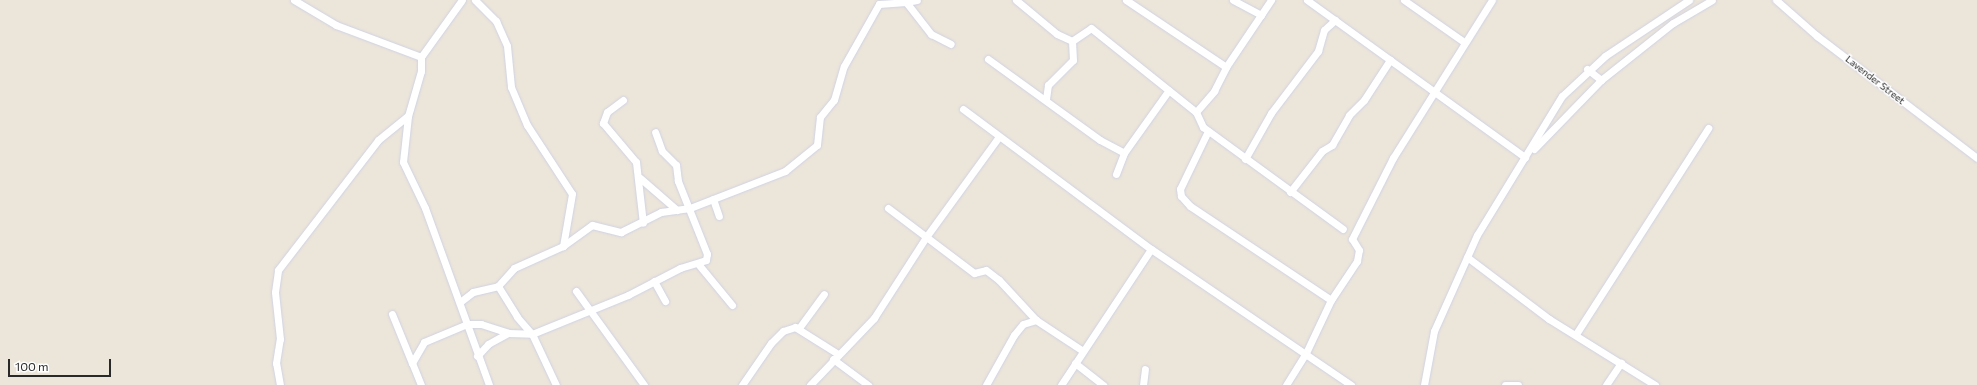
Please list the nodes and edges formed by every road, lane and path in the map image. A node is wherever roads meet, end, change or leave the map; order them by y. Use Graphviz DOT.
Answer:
graph roads {
  1 [pos="294,0"];
  2 [pos="462,0"];
  3 [pos="476,0"];
  4 [pos="917,0"];
  5 [pos="1016,0"];
  6 [pos="1126,0"];
  7 [pos="1233,0"];
  8 [pos="1271,0"];
  9 [pos="1307,0"];
  10 [pos="1404,0"];
  11 [pos="1492,0"];
  12 [pos="1689,0"];
  13 [pos="1712,0"];
  14 [pos="1776,0"];
  15 [pos="906,2"];
  16 [pos="1415,3"];
  17 [pos="1261,15"];
  18 [pos="1334,20"];
  19 [pos="1072,41"];
  20 [pos="1464,42"];
  21 [pos="952,44"];
  22 [pos="421,58"];
  23 [pos="988,59"];
  24 [pos="1390,60"];
  25 [pos="1226,67"];
  26 [pos="1587,69"];
  27 [pos="1601,80"];
  28 [pos="1170,90"];
  29 [pos="1435,92"];
  30 [pos="1046,99"];
  31 [pos="622,100"];
  32 [pos="963,109"];
  33 [pos="1196,112"];
  34 [pos="408,116"];
  35 [pos="1708,128"];
  36 [pos="1208,131"];
  37 [pos="656,132"];
  38 [pos="998,138"];
  39 [pos="1124,152"];
  40 [pos="1525,157"];
  41 [pos="1977,158"];
  42 [pos="1245,159"];
  43 [pos="1116,174"];
  44 [pos="640,178"];
  45 [pos="1290,192"];
  46 [pos="713,200"];
  47 [pos="690,208"];
  48 [pos="888,208"];
  49 [pos="677,210"];
  50 [pos="719,216"];
  51 [pos="643,223"];
  52 [pos="1343,229"];
  53 [pos="926,237"];
  54 [pos="563,246"];
  55 [pos="1151,249"];
  56 [pos="1467,257"];
  57 [pos="699,265"];
  58 [pos="654,281"];
  59 [pos="498,286"];
  60 [pos="576,291"];
  61 [pos="824,294"];
  62 [pos="1331,300"];
  63 [pos="665,301"];
  64 [pos="460,302"];
  65 [pos="732,305"];
  66 [pos="592,311"];
  67 [pos="392,314"];
  68 [pos="1036,320"];
  69 [pos="467,324"];
  70 [pos="799,328"];
  71 [pos="508,333"];
  72 [pos="532,334"];
  73 [pos="1576,334"];
  74 [pos="1083,351"];
  75 [pos="1305,355"];
  76 [pos="477,356"];
  77 [pos="835,357"];
  78 [pos="1621,362"];
  79 [pos="412,363"];
  80 [pos="1075,363"];
  81 [pos="1145,369"];
  82 [pos="280,385"];
  83 [pos="421,385"];
  84 [pos="490,385"];
  85 [pos="556,385"];
  86 [pos="644,385"];
  87 [pos="742,385"];
  88 [pos="810,385"];
  89 [pos="868,385"];
  90 [pos="986,385"];
  91 [pos="1061,385"];
  92 [pos="1103,385"];
  93 [pos="1143,385"];
  94 [pos="1286,385"];
  95 [pos="1351,385"];
  96 [pos="1424,385"];
  97 [pos="1505,385"];
  98 [pos="1518,385"];
  99 [pos="1606,385"];
  100 [pos="1655,385"];
  1 -- 22 [label="street"];
  2 -- 22 [label="street"];
  3 -- 54 [label="street"];
  4 -- 15 [label="street"];
  5 -- 19 [label="street"];
  6 -- 25 [label="street"];
  7 -- 17 [label="street"];
  8 -- 17 [label="street"];
  9 -- 18 [label="street"];
  10 -- 16 [label="street"];
  11 -- 20 [label="street"];
  12 -- 26 [label="street"];
  13 -- 27 [label="street"];
  14 -- 41 [label="street, Lavender Street"];
  15 -- 21 [label="street"];
  15 -- 46 [label="street"];
  16 -- 20 [label="street"];
  17 -- 25 [label="street"];
  18 -- 24 [label="street"];
  18 -- 42 [label="street"];
  19 -- 28 [label="street"];
  19 -- 30 [label="street"];
  20 -- 29 [label="street"];
  22 -- 34 [label="street"];
  23 -- 30 [label="street"];
  24 -- 29 [label="street"];
  24 -- 45 [label="street"];
  25 -- 33 [label="street"];
  26 -- 27 [label="street"];
  26 -- 40 [label="street"];
  27 -- 40 [label="street"];
  28 -- 33 [label="street"];
  28 -- 39 [label="street"];
  29 -- 40 [label="street"];
  29 -- 62 [label="street"];
  30 -- 39 [label="street"];
  31 -- 44 [label="street"];
  32 -- 38 [label="street"];
  33 -- 36 [label="street"];
  34 -- 64 [label="street"];
  34 -- 82 [label="street"];
  35 -- 73 [label="street"];
  36 -- 42 [label="street"];
  36 -- 62 [label="street"];
  37 -- 47 [label="street"];
  38 -- 53 [label="street"];
  38 -- 55 [label="street"];
  39 -- 43 [label="street"];
  40 -- 56 [label="street"];
  42 -- 45 [label="street"];
  44 -- 49 [label="street"];
  44 -- 51 [label="street"];
  45 -- 52 [label="street"];
  46 -- 47 [label="street"];
  46 -- 50 [label="street"];
  47 -- 49 [label="street"];
  47 -- 57 [label="street"];
  48 -- 53 [label="street"];
  49 -- 51 [label="street"];
  51 -- 54 [label="street"];
  53 -- 68 [label="street"];
  53 -- 77 [label="street"];
  54 -- 59 [label="street"];
  55 -- 74 [label="street"];
  55 -- 75 [label="street"];
  56 -- 73 [label="street"];
  56 -- 96 [label="street"];
  57 -- 58 [label="street"];
  57 -- 65 [label="street"];
  58 -- 63 [label="street"];
  58 -- 66 [label="street"];
  59 -- 64 [label="street"];
  59 -- 72 [label="street"];
  60 -- 66 [label="street"];
  61 -- 70 [label="street"];
  62 -- 75 [label="street"];
  64 -- 69 [label="street"];
  66 -- 72 [label="street"];
  66 -- 86 [label="street"];
  67 -- 79 [label="street"];
  68 -- 74 [label="street"];
  68 -- 90 [label="street"];
  69 -- 71 [label="street"];
  69 -- 76 [label="street"];
  69 -- 79 [label="street"];
  70 -- 77 [label="street"];
  70 -- 87 [label="street"];
  71 -- 72 [label="street"];
  71 -- 76 [label="street"];
  72 -- 85 [label="street"];
  73 -- 78 [label="street"];
  74 -- 80 [label="street"];
  75 -- 94 [label="street"];
  75 -- 95 [label="street"];
  76 -- 84 [label="street"];
  77 -- 88 [label="street"];
  77 -- 89 [label="street"];
  78 -- 99 [label="street"];
  78 -- 100 [label="street"];
  79 -- 83 [label="street"];
  80 -- 91 [label="street"];
  80 -- 92 [label="street"];
  81 -- 93 [label="street"];
  97 -- 98 [label="street"];
}
